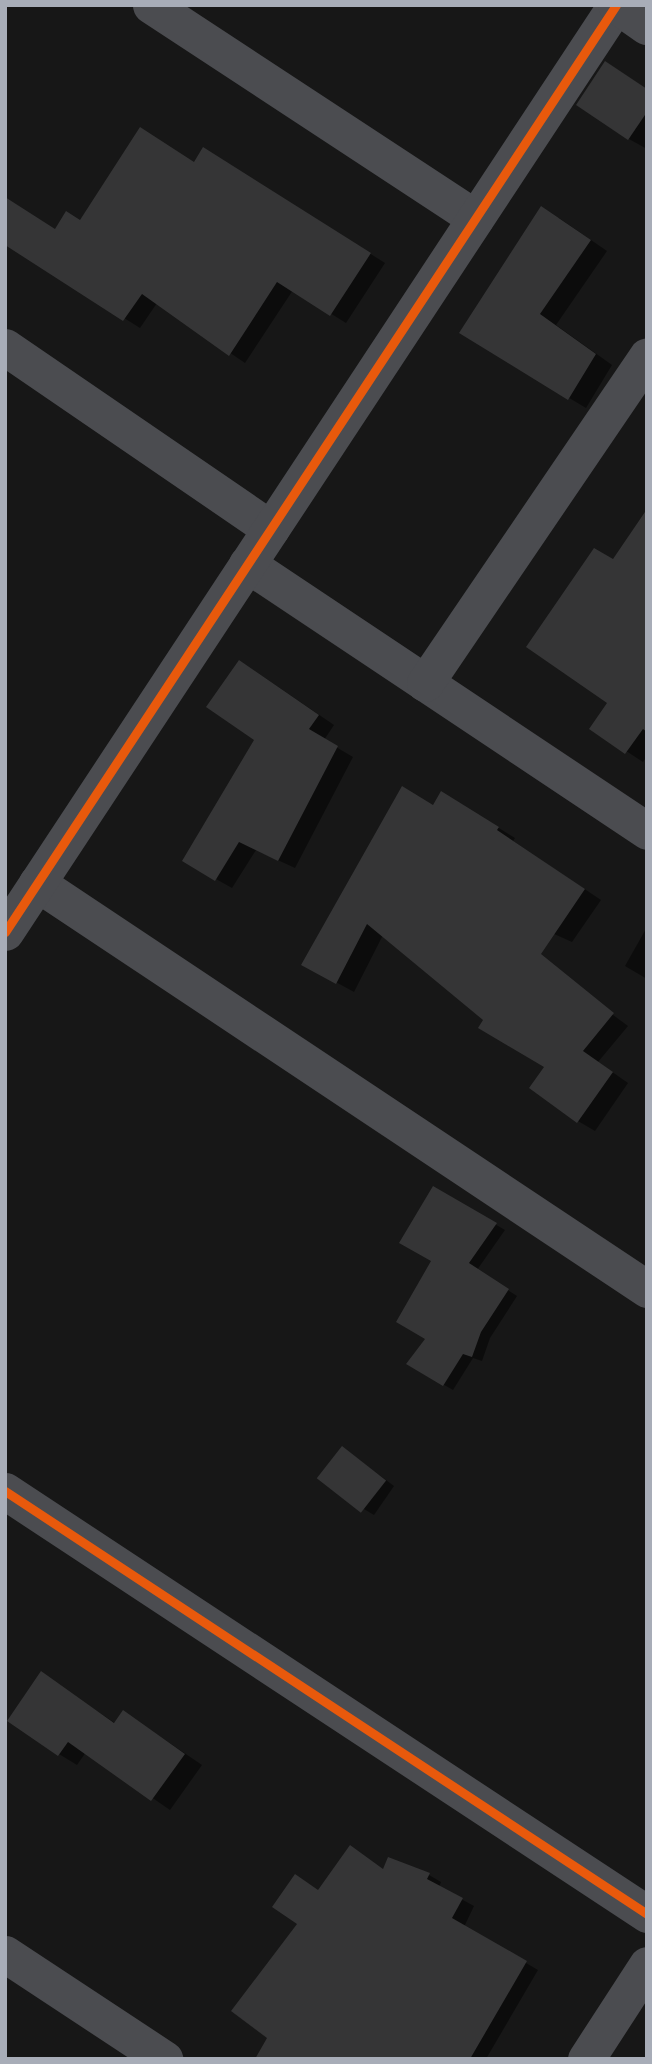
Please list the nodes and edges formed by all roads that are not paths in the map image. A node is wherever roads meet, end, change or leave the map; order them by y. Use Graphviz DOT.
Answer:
graph roads {
  1 [pos="150,5"];
  2 [pos="616,5"];
  3 [pos="647,26"];
  4 [pos="475,218"];
  5 [pos="5,348"];
  6 [pos="647,356"];
  7 [pos="271,529"];
  8 [pos="247,564"];
  9 [pos="425,683"];
  10 [pos="647,831"];
  11 [pos="37,883"];
  12 [pos="5,932"];
  13 [pos="647,1289"];
  14 [pos="5,1491"];
  15 [pos="647,1914"];
  16 [pos="6,1957"];
  17 [pos="647,1965"];
  18 [pos="164,2059"];
  19 [pos="586,2059"];
  1 -- 4 [label="street"];
  2 -- 3 [label="street"];
  2 -- 4 [label="street"];
  4 -- 7 [label="street"];
  5 -- 7 [label="street"];
  6 -- 9 [label="street"];
  7 -- 8 [label="street"];
  8 -- 9 [label="street"];
  8 -- 11 [label="street"];
  9 -- 10 [label="street"];
  11 -- 12 [label="street"];
  11 -- 13 [label="street"];
  14 -- 15 [label="street"];
  16 -- 18 [label="street"];
  17 -- 19 [label="street"];
}
